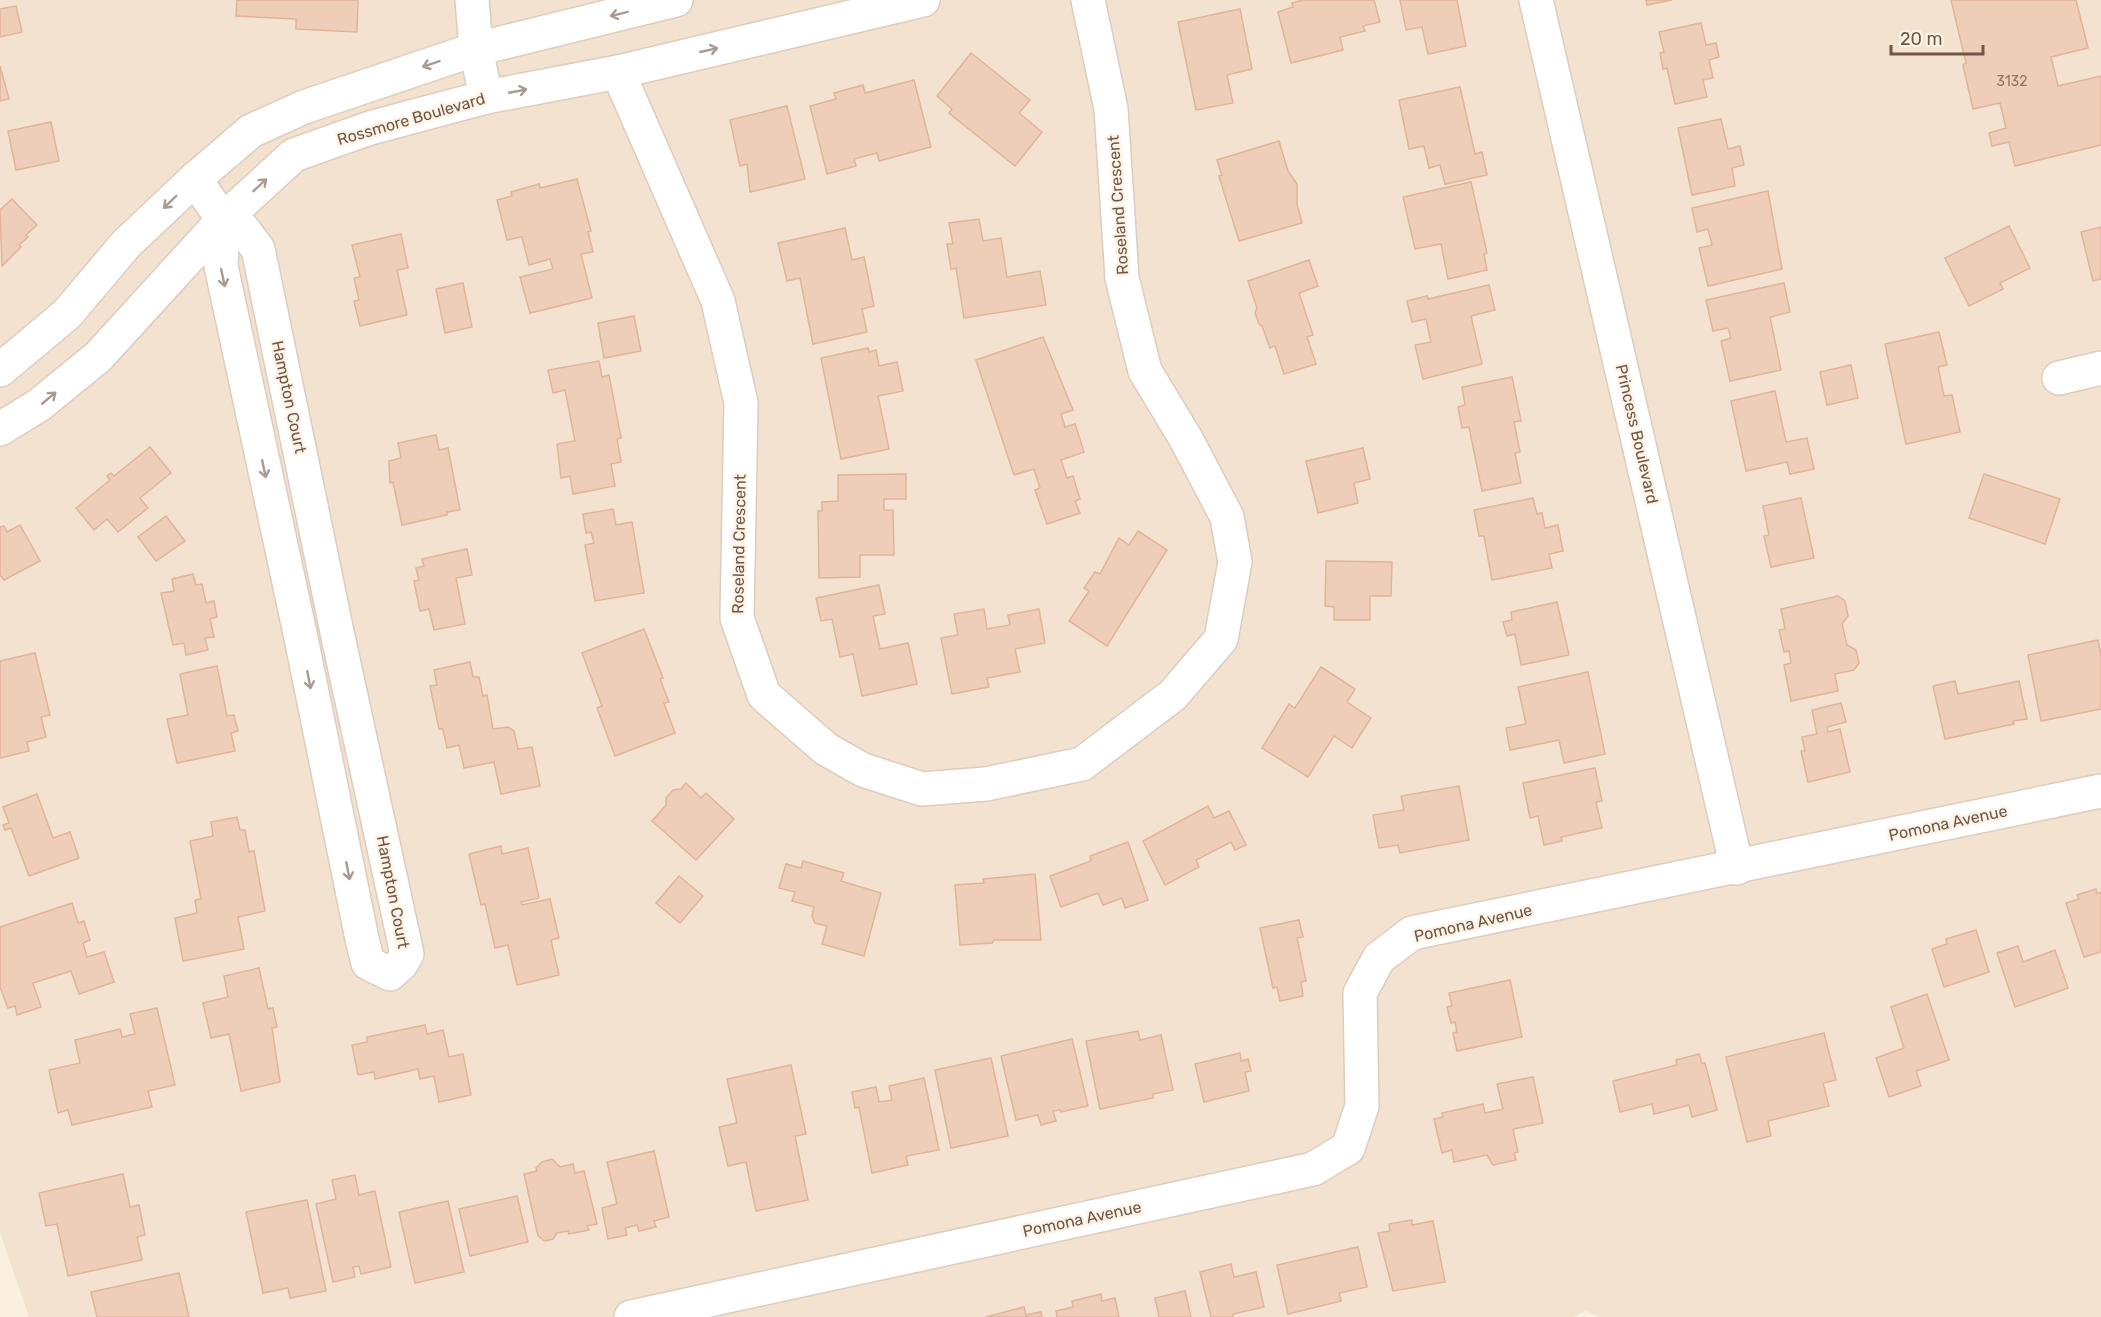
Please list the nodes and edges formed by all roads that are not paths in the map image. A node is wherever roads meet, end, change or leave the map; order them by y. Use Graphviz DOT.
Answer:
graph roads {
  1 [pos="472,0"];
  2 [pos="676,0"];
  3 [pos="923,0"];
  4 [pos="1088,0"];
  5 [pos="1536,0"];
  6 [pos="476,49"];
  7 [pos="618,72"];
  8 [pos="486,97"];
  9 [pos="195,179"];
  10 [pos="223,220"];
  11 [pos="2101,368"];
  12 [pos="0,370"];
  13 [pos="2059,378"];
  14 [pos="0,429"];
  15 [pos="329,591"];
  16 [pos="292,600"];
  17 [pos="337,632"];
  18 [pos="301,638"];
  19 [pos="2101,791"];
  20 [pos="1737,868"];
  21 [pos="663,1314"];
  22 [pos="631,1317"];
  1 -- 6 [label="street"];
  2 -- 6 [label="street, one-way"];
  7 -- 3 [label="street, Rossmore Boulevard, one-way"];
  4 -- 7 [label="street, Roseland Crescent"];
  5 -- 20 [label="street, Princess Boulevard"];
  6 -- 8 [label="street"];
  6 -- 9 [label="street, one-way"];
  8 -- 7 [label="street, Rossmore Boulevard, one-way"];
  10 -- 8 [label="street, Rossmore Boulevard, one-way"];
  9 -- 10 [label="street, Hampton Court"];
  9 -- 12 [label="street, one-way"];
  14 -- 10 [label="street, Rossmore Boulevard, one-way"];
  10 -- 15 [label="street, Hampton Court"];
  10 -- 16 [label="street, Hampton Court, one-way"];
  11 -- 13 [label="street"];
  15 -- 16 [label="street"];
  15 -- 17 [label="street, Hampton Court"];
  16 -- 18 [label="street, Hampton Court"];
  17 -- 18 [label="street"];
  18 -- 17 [label="street, Hampton Court, one-way"];
  19 -- 20 [label="street, Pomona Avenue"];
  20 -- 21 [label="street, Pomona Avenue"];
  21 -- 22 [label="street, Pomona Avenue"];
}
